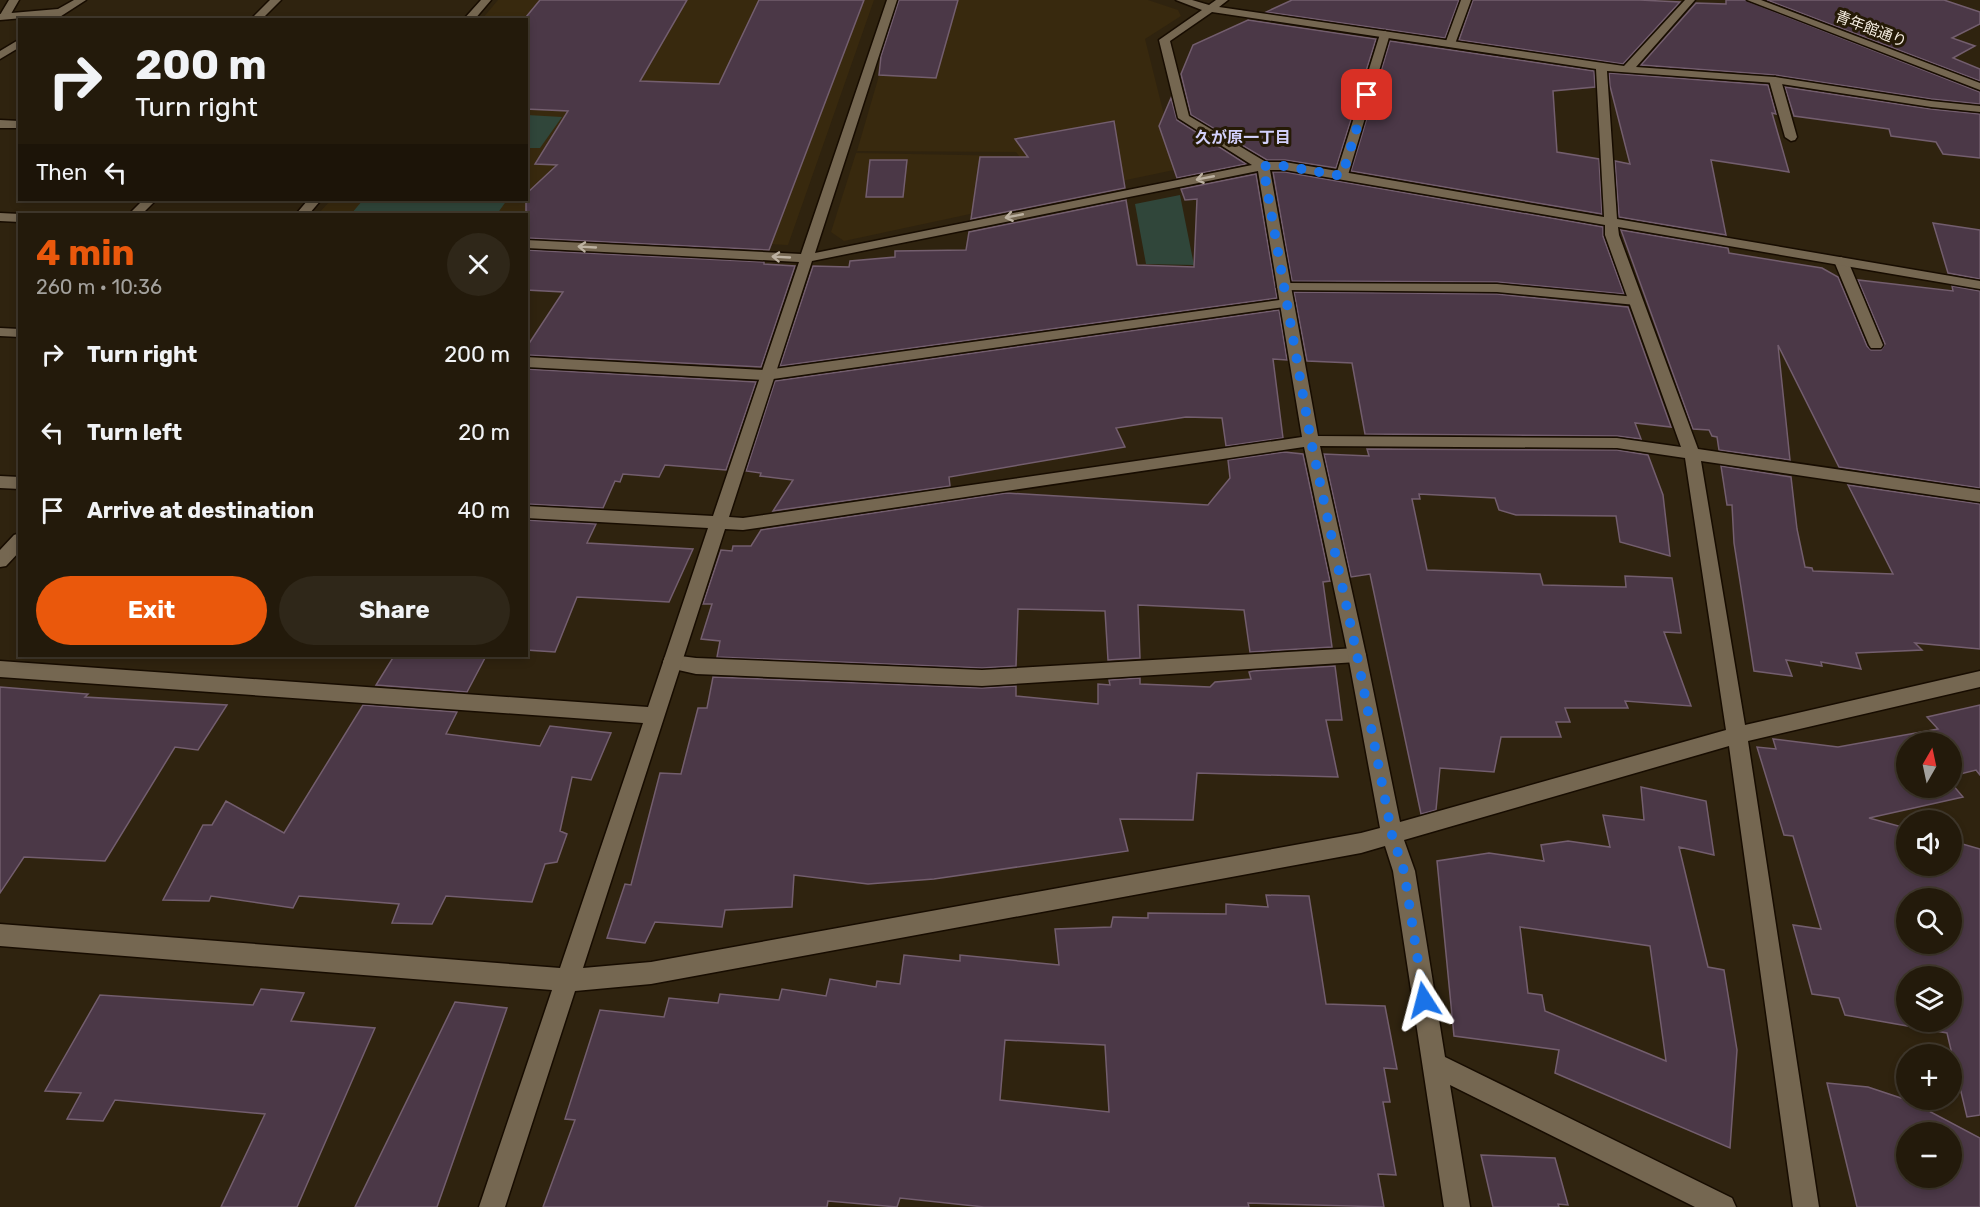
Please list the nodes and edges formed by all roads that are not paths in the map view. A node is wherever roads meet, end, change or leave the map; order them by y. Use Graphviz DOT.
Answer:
graph roads {
  1 [pos="14,0"];
  2 [pos="81,0"];
  3 [pos="276,0"];
  4 [pos="486,0"];
  5 [pos="892,0"];
  6 [pos="1181,0"];
  7 [pos="1223,0"];
  8 [pos="1467,0"];
  9 [pos="1690,0"];
  10 [pos="1752,0"];
  11 [pos="1211,9"];
  12 [pos="59,12"];
  13 [pos="2,17"];
  14 [pos="52,18"];
  15 [pos="257,18"];
  16 [pos="470,18"];
  17 [pos="1385,34"];
  18 [pos="1450,44"];
  19 [pos="17,45"];
  20 [pos="0,56"];
  21 [pos="1601,67"];
  22 [pos="1627,70"];
  23 [pos="1775,80"];
  24 [pos="1980,87"];
  25 [pos="1980,108"];
  26 [pos="0,124"];
  27 [pos="18,124"];
  28 [pos="1791,137"];
  29 [pos="1263,166"];
  30 [pos="1342,176"];
  31 [pos="149,201"];
  32 [pos="314,201"];
  33 [pos="136,213"];
  34 [pos="303,213"];
  35 [pos="0,217"];
  36 [pos="18,218"];
  37 [pos="1612,222"];
  38 [pos="528,244"];
  39 [pos="808,258"];
  40 [pos="1840,261"];
  41 [pos="1980,285"];
  42 [pos="1284,287"];
  43 [pos="1636,301"];
  44 [pos="1287,303"];
  45 [pos="0,332"];
  46 [pos="18,333"];
  47 [pos="1876,345"];
  48 [pos="528,362"];
  49 [pos="766,375"];
  50 [pos="1311,441"];
  51 [pos="1692,454"];
  52 [pos="0,482"];
  53 [pos="18,483"];
  54 [pos="1980,496"];
  55 [pos="528,512"];
  56 [pos="718,524"];
  57 [pos="18,541"];
  58 [pos="0,561"];
  59 [pos="1357,655"];
  60 [pos="672,663"];
  61 [pos="0,669"];
  62 [pos="1980,679"];
  63 [pos="654,716"];
  64 [pos="1737,735"];
  65 [pos="1392,835"];
  66 [pos="0,935"];
  67 [pos="568,980"];
  68 [pos="1434,1064"];
  69 [pos="492,1207"];
  70 [pos="1457,1207"];
  71 [pos="1723,1207"];
  72 [pos="1806,1207"];
  1 -- 13 [label="street"];
  2 -- 12 [label="street"];
  3 -- 15 [label="street"];
  4 -- 16 [label="street"];
  5 -- 39 [label="street"];
  6 -- 11 [label="street"];
  7 -- 11 [label="street"];
  8 -- 18 [label="street"];
  9 -- 22 [label="street"];
  10 -- 24 [label="street, 青年館通り"];
  11 -- 17 [label="street"];
  11 -- 29 [label="street"];
  12 -- 13 [label="street"];
  12 -- 14 [label="street"];
  17 -- 18 [label="street"];
  17 -- 30 [label="street"];
  18 -- 21 [label="street"];
  19 -- 20 [label="street"];
  21 -- 22 [label="street"];
  21 -- 37 [label="street"];
  22 -- 23 [label="street"];
  23 -- 25 [label="street"];
  23 -- 28 [label="street"];
  26 -- 27 [label="street"];
  29 -- 30 [label="street"];
  29 -- 39 [label="street, one-way"];
  29 -- 42 [label="street"];
  30 -- 37 [label="street"];
  31 -- 33 [label="street"];
  32 -- 34 [label="street"];
  35 -- 36 [label="street"];
  37 -- 40 [label="street"];
  37 -- 43 [label="street"];
  39 -- 38 [label="street, one-way"];
  39 -- 49 [label="street"];
  40 -- 41 [label="street"];
  40 -- 47 [label="street"];
  42 -- 43 [label="street"];
  42 -- 44 [label="street"];
  43 -- 51 [label="street"];
  44 -- 49 [label="street"];
  44 -- 50 [label="street"];
  45 -- 46 [label="street"];
  48 -- 49 [label="street"];
  49 -- 56 [label="street"];
  50 -- 51 [label="street"];
  50 -- 56 [label="street"];
  50 -- 59 [label="street"];
  51 -- 54 [label="street"];
  51 -- 64 [label="street"];
  52 -- 53 [label="street"];
  55 -- 56 [label="street"];
  56 -- 60 [label="street"];
  57 -- 58 [label="street"];
  59 -- 60 [label="street"];
  59 -- 65 [label="street"];
  60 -- 63 [label="street"];
  61 -- 63 [label="street"];
  62 -- 64 [label="street"];
  63 -- 67 [label="street"];
  64 -- 65 [label="street"];
  64 -- 72 [label="street"];
  65 -- 67 [label="street"];
  65 -- 68 [label="street"];
  66 -- 67 [label="street"];
  67 -- 69 [label="street"];
  68 -- 70 [label="street"];
  68 -- 71 [label="street"];
}
